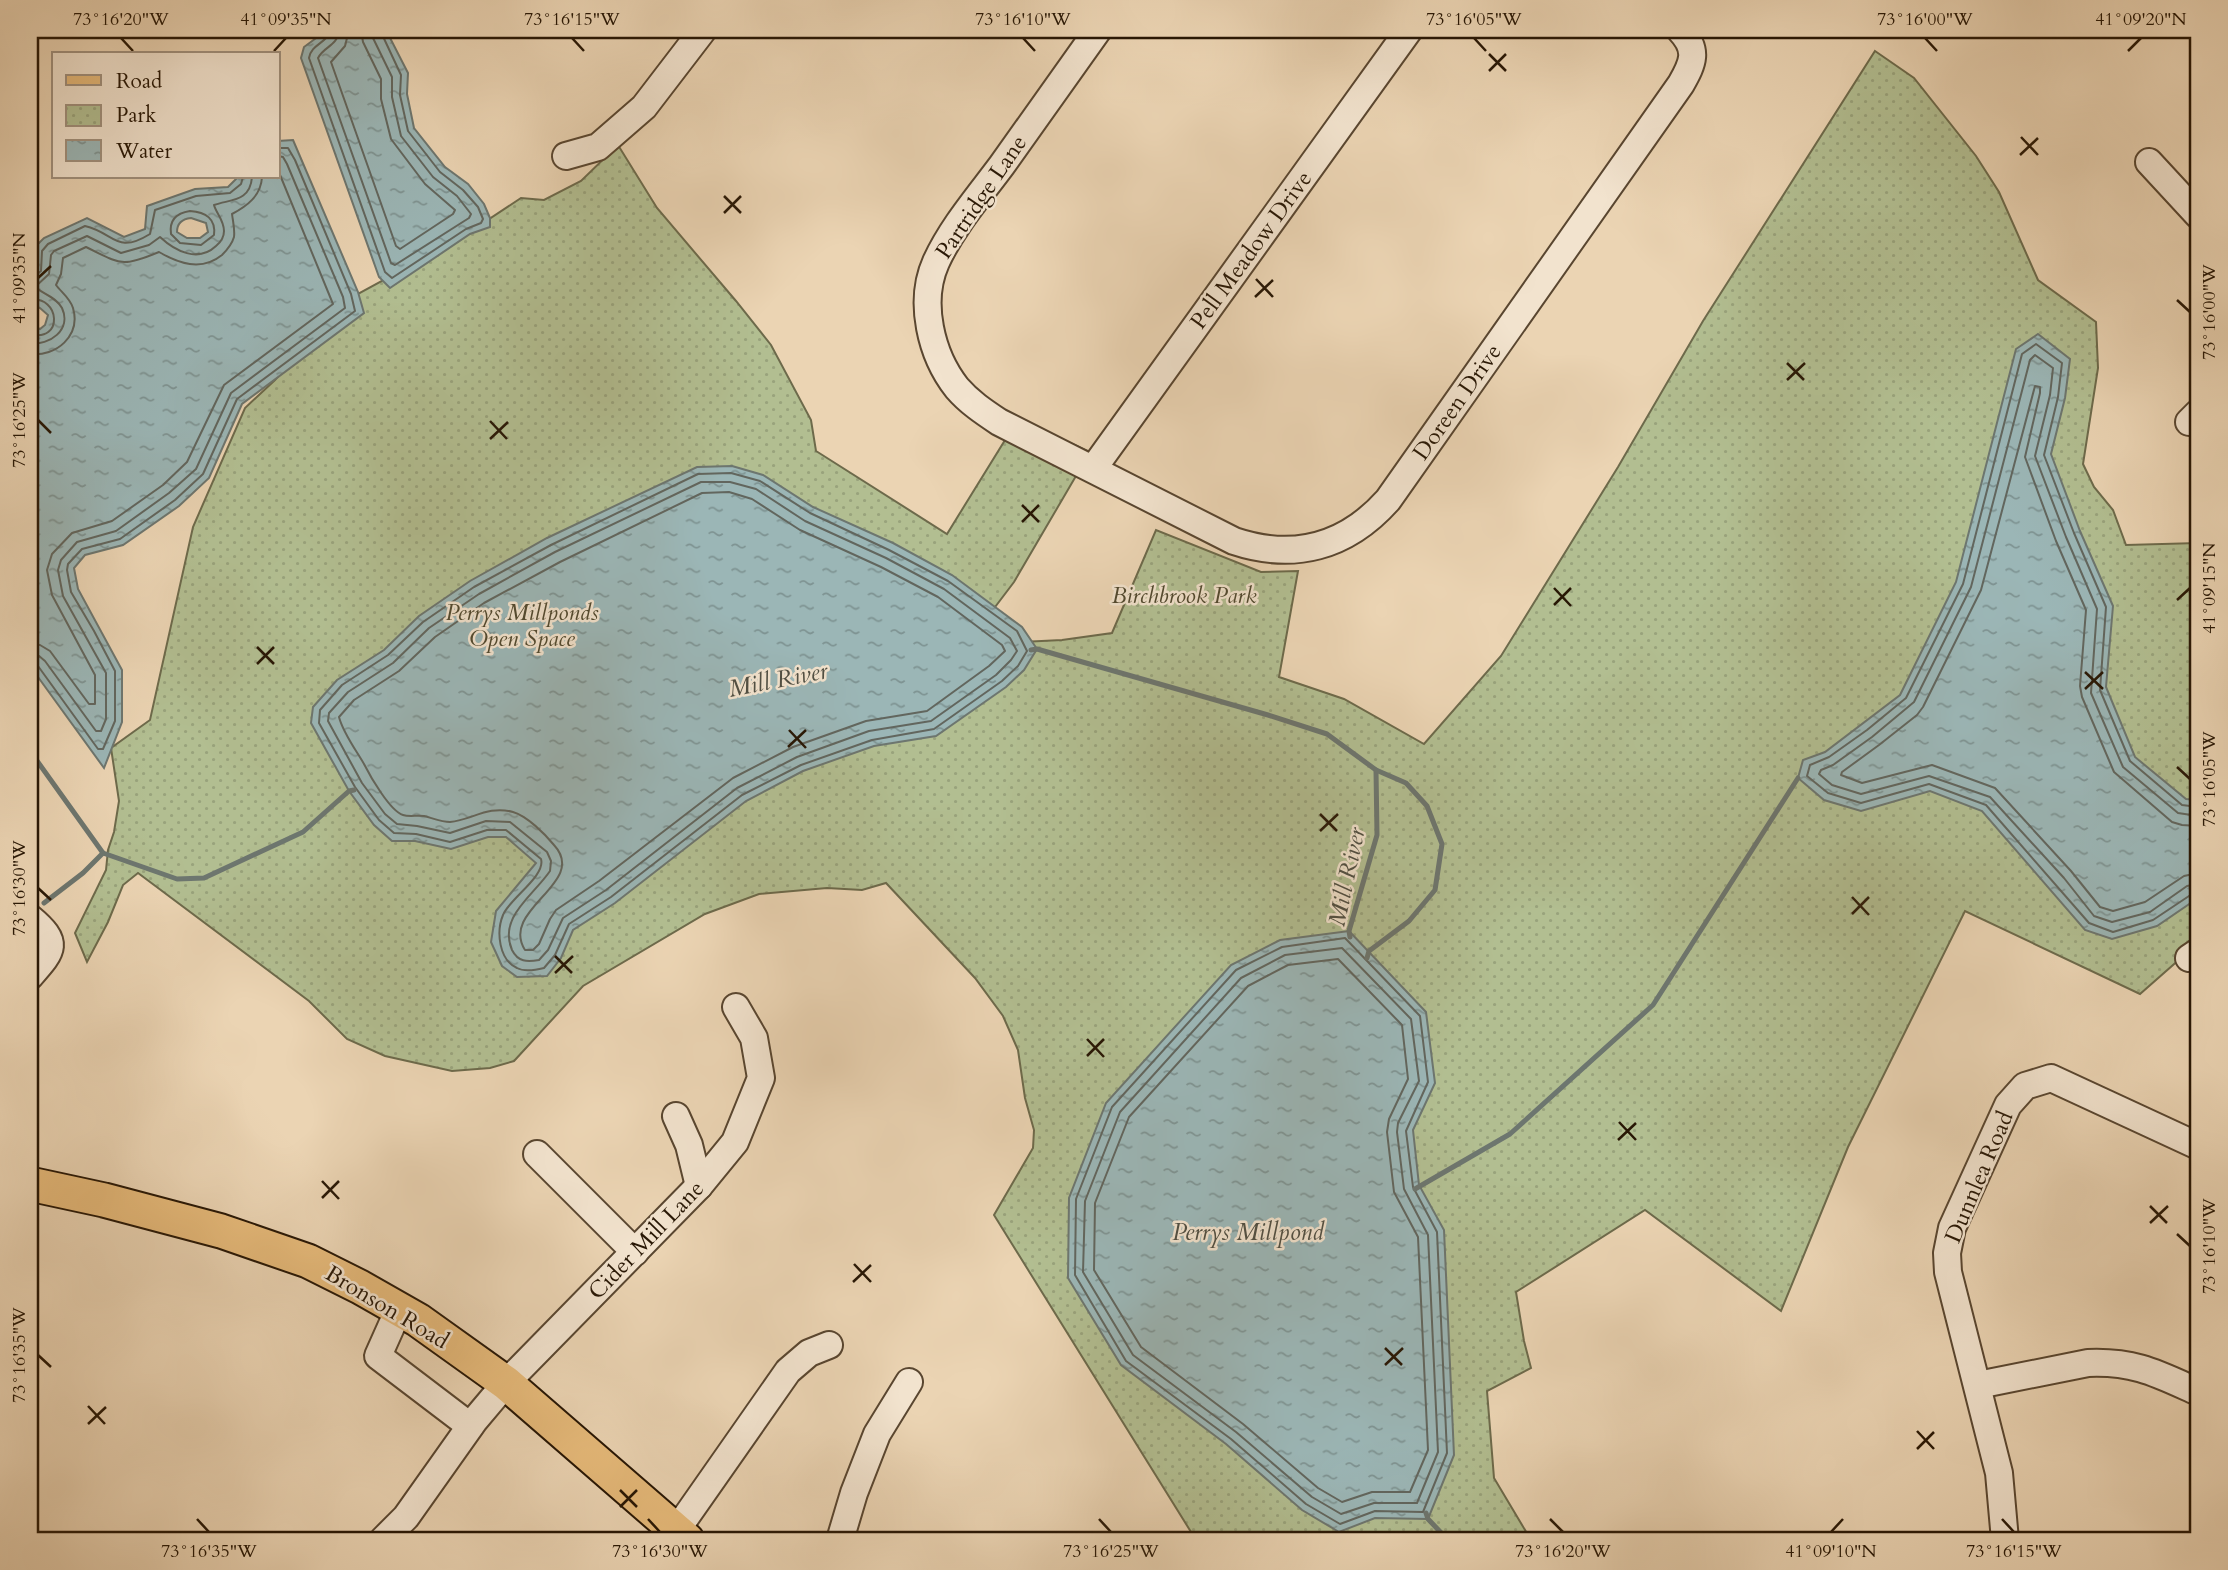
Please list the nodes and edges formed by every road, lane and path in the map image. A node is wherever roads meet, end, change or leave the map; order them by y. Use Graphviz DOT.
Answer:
graph roads {
  1 [pos="702,30"];
  2 [pos="1098,30"];
  3 [pos="1409,30"];
  4 [pos="1680,30"];
  5 [pos="566,156"];
  6 [pos="2148,162"];
  7 [pos="2198,215"];
  8 [pos="1093,469"];
  9 [pos="30,918"];
  10 [pos="30,976"];
  11 [pos="736,1007"];
  12 [pos="676,1116"];
  13 [pos="2198,1146"];
  14 [pos="537,1154"];
  15 [pos="30,1184"];
  16 [pos="699,1186"];
  17 [pos="635,1252"];
  18 [pos="399,1309"];
  19 [pos="829,1345"];
  20 [pos="909,1382"];
  21 [pos="506,1383"];
  22 [pos="1978,1385"];
  23 [pos="2198,1392"];
  24 [pos="470,1426"];
  25 [pos="682,1535"];
  26 [pos="383,1540"];
  27 [pos="840,1540"];
  28 [pos="2005,1540"];
  1 -- 5 [label="street"];
  2 -- 8 [label="street, Partridge Lane"];
  3 -- 8 [label="street, Pell Meadow Drive"];
  4 -- 8 [label="street, Doreen Drive"];
  6 -- 7 [label="street"];
  9 -- 10 [label="street"];
  11 -- 16 [label="street, Cider Mill Lane"];
  12 -- 16 [label="street"];
  13 -- 22 [label="street, Dunnlea Road"];
  14 -- 17 [label="street"];
  15 -- 18 [label="main road, Bronson Road"];
  16 -- 17 [label="street, Cider Mill Lane"];
  17 -- 21 [label="street, Cider Mill Lane"];
  18 -- 21 [label="main road, Bronson Road"];
  18 -- 24 [label="street"];
  19 -- 25 [label="street"];
  20 -- 27 [label="street"];
  21 -- 24 [label="street, Cider Mill Lane"];
  21 -- 25 [label="main road, Bronson Road"];
  22 -- 23 [label="street"];
  22 -- 28 [label="street, Dunnlea Road"];
  24 -- 26 [label="street, Cider Mill Lane"];
}
